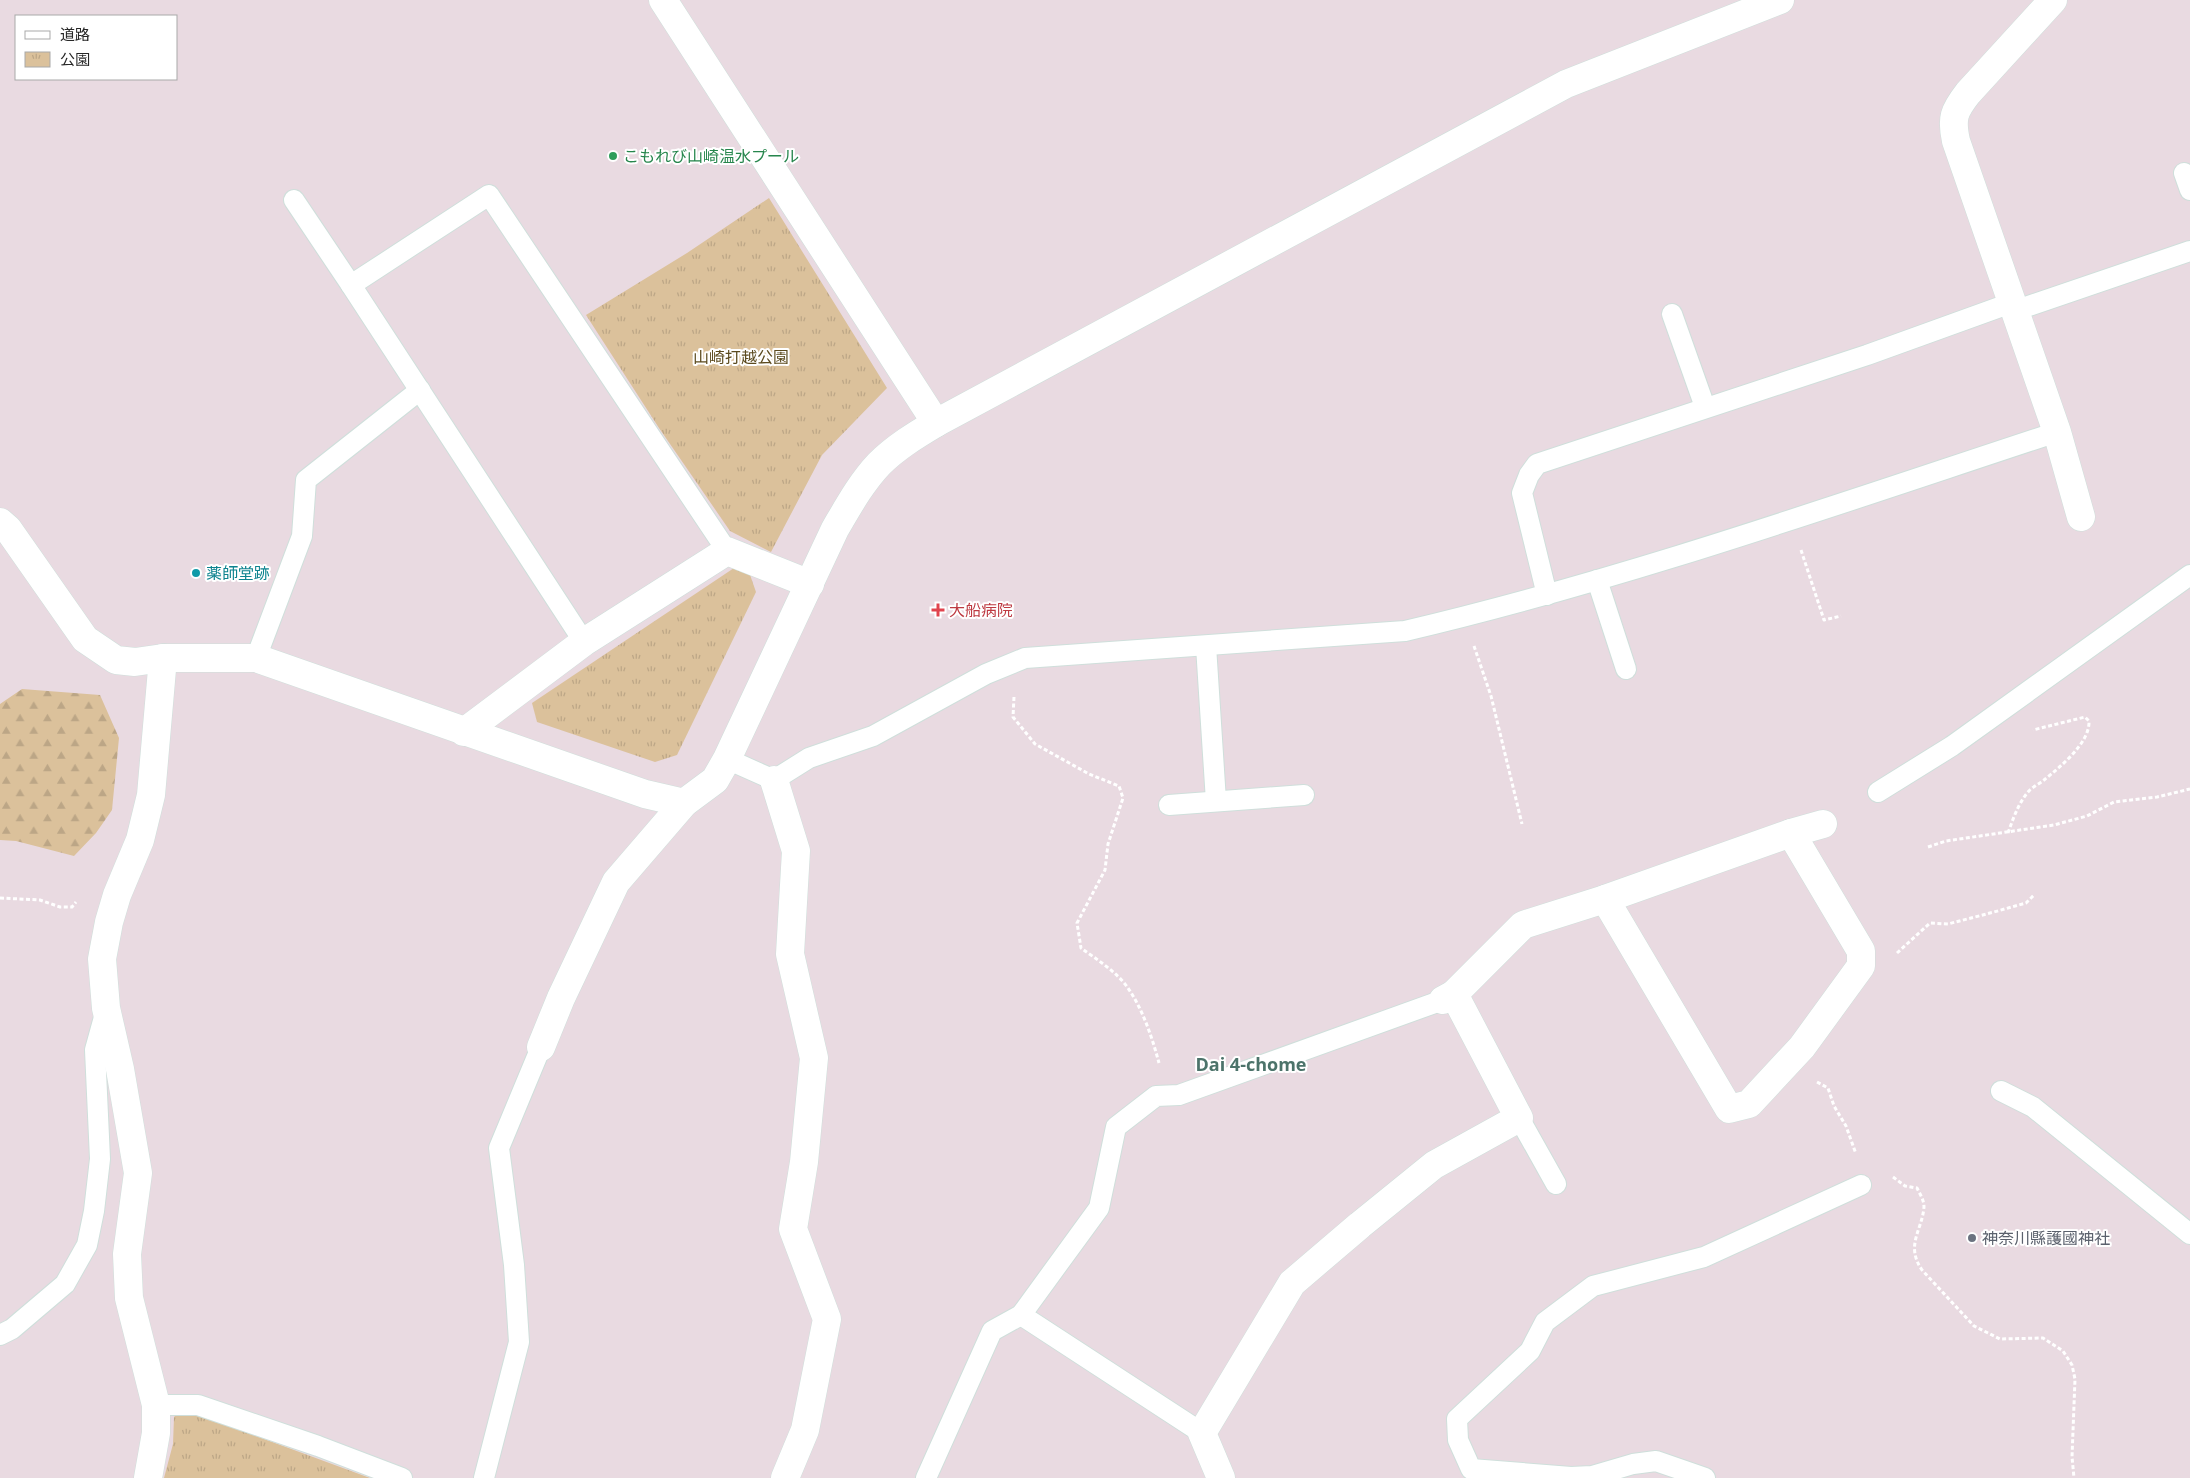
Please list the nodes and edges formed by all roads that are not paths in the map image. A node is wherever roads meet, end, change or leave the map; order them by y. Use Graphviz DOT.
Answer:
graph roads {
  1 [pos="663,0"];
  2 [pos="1780,0"];
  3 [pos="2053,0"];
  4 [pos="294,200"];
  5 [pos="2190,251"];
  6 [pos="351,285"];
  7 [pos="2012,307"];
  8 [pos="1672,314"];
  9 [pos="420,390"];
  10 [pos="1705,407"];
  11 [pos="936,423"];
  12 [pos="2057,432"];
  13 [pos="2081,517"];
  14 [pos="0,522"];
  15 [pos="727,551"];
  16 [pos="2190,575"];
  17 [pos="1597,580"];
  18 [pos="810,584"];
  19 [pos="1547,595"];
  20 [pos="584,642"];
  21 [pos="1206,646"];
  22 [pos="163,658"];
  23 [pos="256,658"];
  24 [pos="1626,669"];
  25 [pos="464,732"];
  26 [pos="727,758"];
  27 [pos="774,780"];
  28 [pos="1878,792"];
  29 [pos="1304,795"];
  30 [pos="1216,801"];
  31 [pos="684,803"];
  32 [pos="1169,805"];
  33 [pos="1823,824"];
  34 [pos="1791,833"];
  35 [pos="1605,899"];
  36 [pos="1448,997"];
  37 [pos="106,1008"];
  38 [pos="541,1047"];
  39 [pos="2001,1091"];
  40 [pos="1519,1118"];
  41 [pos="1556,1184"];
  42 [pos="1861,1185"];
  43 [pos="2190,1234"];
  44 [pos="1021,1315"];
  45 [pos="0,1335"];
  46 [pos="156,1406"];
  47 [pos="1202,1433"];
  48 [pos="1465,1474"];
  49 [pos="148,1478"];
  50 [pos="402,1478"];
  51 [pos="484,1478"];
  52 [pos="785,1478"];
  53 [pos="926,1478"];
  54 [pos="1221,1478"];
  55 [pos="1705,1478"];
  1 -- 11 [label="street"];
  2 -- 11 [label="street"];
  3 -- 7 [label="street"];
  4 -- 6 [label="lane"];
  5 -- 7 [label="lane"];
  6 -- 9 [label="lane"];
  6 -- 15 [label="lane"];
  7 -- 10 [label="lane"];
  7 -- 12 [label="street"];
  8 -- 10 [label="lane"];
  9 -- 20 [label="lane"];
  9 -- 23 [label="lane"];
  10 -- 19 [label="lane"];
  11 -- 18 [label="street"];
  12 -- 13 [label="street"];
  12 -- 17 [label="lane"];
  14 -- 22 [label="street"];
  15 -- 18 [label="street"];
  15 -- 20 [label="street"];
  16 -- 28 [label="lane"];
  17 -- 19 [label="lane"];
  17 -- 24 [label="lane"];
  18 -- 26 [label="street"];
  19 -- 21 [label="lane"];
  20 -- 25 [label="street"];
  21 -- 27 [label="lane"];
  21 -- 30 [label="lane"];
  22 -- 23 [label="street"];
  22 -- 37 [label="street"];
  23 -- 25 [label="street"];
  25 -- 31 [label="street"];
  26 -- 27 [label="lane"];
  26 -- 31 [label="street"];
  27 -- 52 [label="street"];
  29 -- 30 [label="lane"];
  30 -- 32 [label="lane"];
  31 -- 38 [label="street"];
  33 -- 34 [label="street"];
  34 -- 35 [label="street"];
  34 -- 35 [label="street"];
  35 -- 36 [label="street"];
  36 -- 40 [label="street"];
  36 -- 44 [label="lane"];
  37 -- 45 [label="lane"];
  37 -- 46 [label="street"];
  38 -- 51 [label="lane"];
  39 -- 43 [label="lane"];
  40 -- 41 [label="lane"];
  40 -- 47 [label="street"];
  42 -- 48 [label="lane"];
  44 -- 47 [label="lane"];
  44 -- 53 [label="lane"];
  46 -- 49 [label="street"];
  46 -- 50 [label="lane"];
  47 -- 54 [label="street"];
  48 -- 55 [label="lane"];
}
